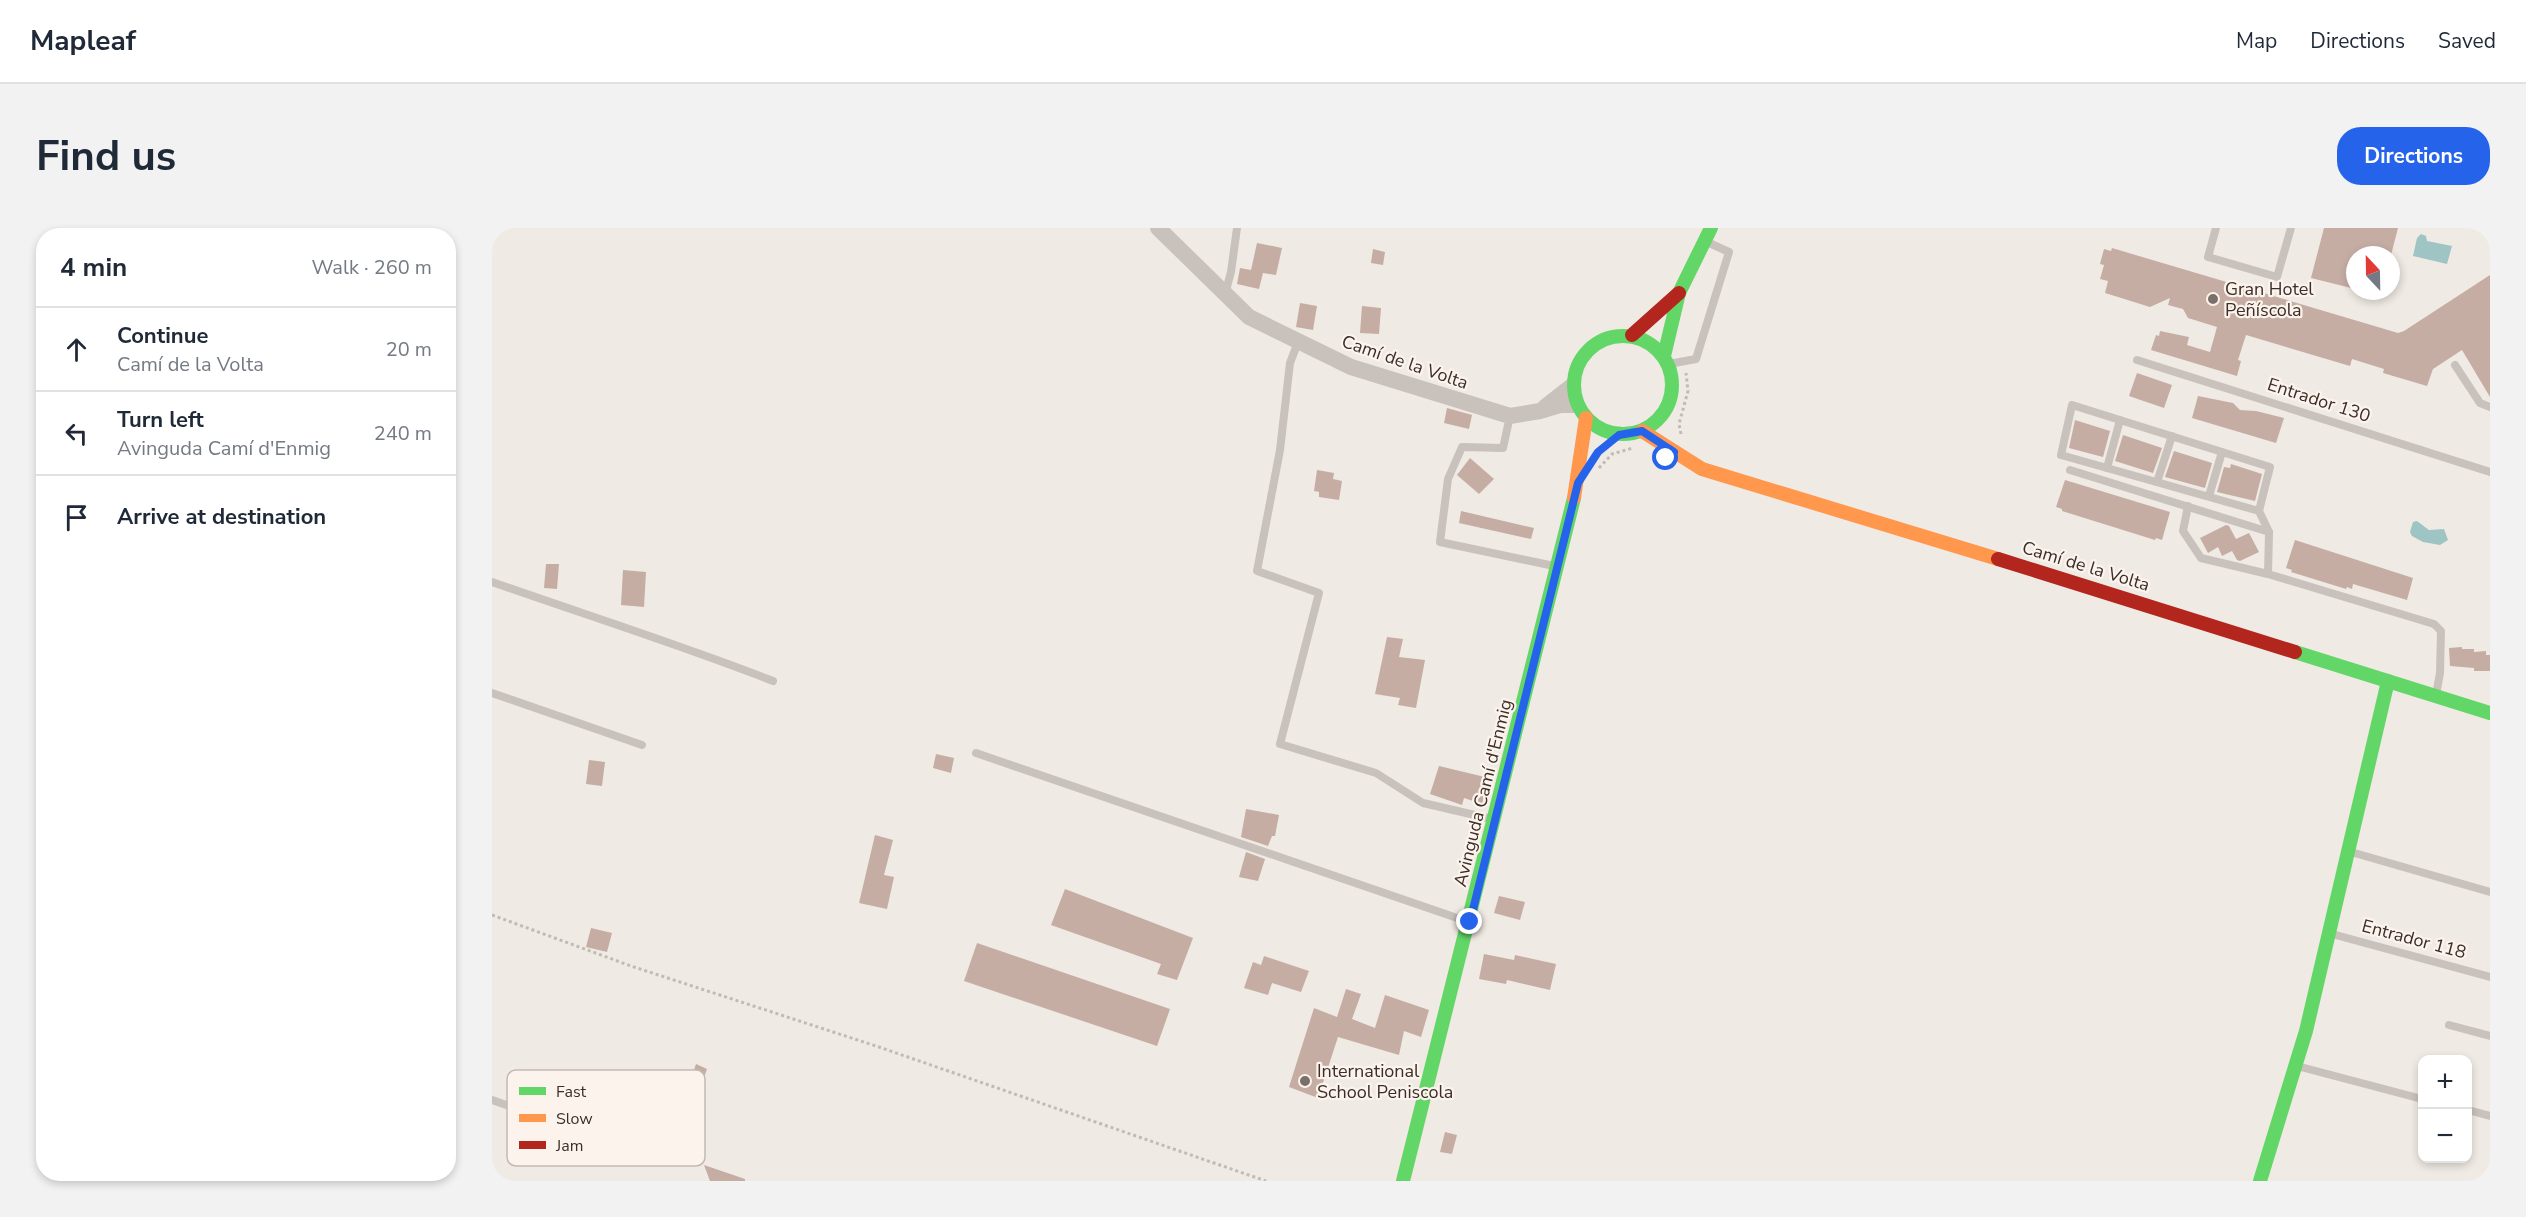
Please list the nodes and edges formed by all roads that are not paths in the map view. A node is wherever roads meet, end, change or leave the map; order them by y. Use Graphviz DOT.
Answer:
graph roads {
  1 [pos="1158,228"];
  2 [pos="1237,228"];
  3 [pos="2216,228"];
  4 [pos="2291,228"];
  5 [pos="1709,235"];
  6 [pos="1679,293"];
  7 [pos="1225,295"];
  8 [pos="1632,335"];
  9 [pos="1298,342"];
  10 [pos="1672,360"];
  11 [pos="2137,360"];
  12 [pos="2455,365"];
  13 [pos="1573,385"];
  14 [pos="2490,407"];
  15 [pos="1540,411"];
  16 [pos="1581,412"];
  17 [pos="1664,413"];
  18 [pos="1510,416"];
  19 [pos="2120,420"];
  20 [pos="1642,431"];
  21 [pos="1619,435"];
  22 [pos="2172,436"];
  23 [pos="1605,446"];
  24 [pos="1674,452"];
  25 [pos="2222,452"];
  26 [pos="1594,466"];
  27 [pos="2107,468"];
  28 [pos="2070,470"];
  29 [pos="2490,472"];
  30 [pos="2157,482"];
  31 [pos="1578,483"];
  32 [pos="2208,496"];
  33 [pos="2188,507"];
  34 [pos="2259,511"];
  35 [pos="2269,532"];
  36 [pos="1558,567"];
  37 [pos="2268,574"];
  38 [pos="492,582"];
  39 [pos="773,681"];
  40 [pos="2388,681"];
  41 [pos="492,693"];
  42 [pos="2436,696"];
  43 [pos="2490,713"];
  44 [pos="642,745"];
  45 [pos="976,753"];
  46 [pos="1495,819"];
  47 [pos="2348,851"];
  48 [pos="2490,892"];
  49 [pos="1470,922"];
  50 [pos="2329,933"];
  51 [pos="2490,977"];
  52 [pos="2449,1025"];
  53 [pos="2490,1036"];
  54 [pos="2297,1066"];
  55 [pos="2418,1098"];
  56 [pos="492,1100"];
  57 [pos="507,1105"];
  58 [pos="2472,1111"];
  59 [pos="2490,1116"];
  60 [pos="1403,1181"];
  61 [pos="2260,1181"];
  1 -- 7 [label="street, Camí de la Volta"];
  2 -- 7 [label="lane"];
  3 -- 4 [label="lane"];
  5 -- 6 [label="street"];
  5 -- 10 [label="lane"];
  6 -- 8 [label="street"];
  6 -- 10 [label="street"];
  7 -- 9 [label="street, Camí de la Volta"];
  8 -- 10 [label="street"];
  8 -- 13 [label="street"];
  9 -- 18 [label="street, Camí de la Volta"];
  9 -- 46 [label="lane"];
  10 -- 17 [label="street"];
  11 -- 29 [label="lane, Entrador 130"];
  12 -- 14 [label="lane"];
  13 -- 15 [label="street"];
  13 -- 16 [label="street"];
  15 -- 16 [label="street, Camí de la Volta"];
  15 -- 18 [label="street, Camí de la Volta"];
  16 -- 21 [label="street"];
  16 -- 31 [label="street, Avinguda Camí d'Enmig"];
  17 -- 20 [label="street"];
  17 -- 24 [label="street"];
  18 -- 36 [label="lane"];
  19 -- 22 [label="lane"];
  19 -- 27 [label="lane"];
  19 -- 27 [label="lane"];
  20 -- 21 [label="street"];
  20 -- 24 [label="street, Camí de la Volta"];
  21 -- 23 [label="street"];
  22 -- 25 [label="lane"];
  22 -- 30 [label="lane"];
  24 -- 40 [label="street, Camí de la Volta"];
  25 -- 32 [label="lane"];
  25 -- 34 [label="lane"];
  26 -- 31 [label="street, Avinguda Camí d'Enmig"];
  27 -- 30 [label="lane"];
  28 -- 33 [label="lane"];
  30 -- 32 [label="lane"];
  31 -- 36 [label="street, Avinguda Camí d'Enmig"];
  32 -- 34 [label="lane"];
  33 -- 35 [label="lane"];
  33 -- 37 [label="lane"];
  34 -- 35 [label="lane"];
  35 -- 37 [label="lane"];
  36 -- 46 [label="street, Avinguda Camí d'Enmig"];
  37 -- 42 [label="lane"];
  38 -- 39 [label="lane"];
  40 -- 42 [label="street, Camí de la Volta"];
  40 -- 47 [label="street"];
  41 -- 44 [label="lane"];
  42 -- 43 [label="street, Camí de la Volta"];
  45 -- 49 [label="lane"];
  46 -- 49 [label="street, Avinguda Camí d'Enmig"];
  47 -- 48 [label="lane"];
  47 -- 50 [label="street"];
  49 -- 60 [label="street, Avinguda Camí d'Enmig"];
  50 -- 51 [label="lane, Entrador 118"];
  50 -- 54 [label="street"];
  52 -- 53 [label="lane"];
  54 -- 55 [label="lane"];
  54 -- 61 [label="street"];
  56 -- 57 [label="lane"];
  58 -- 59 [label="lane"];
}
